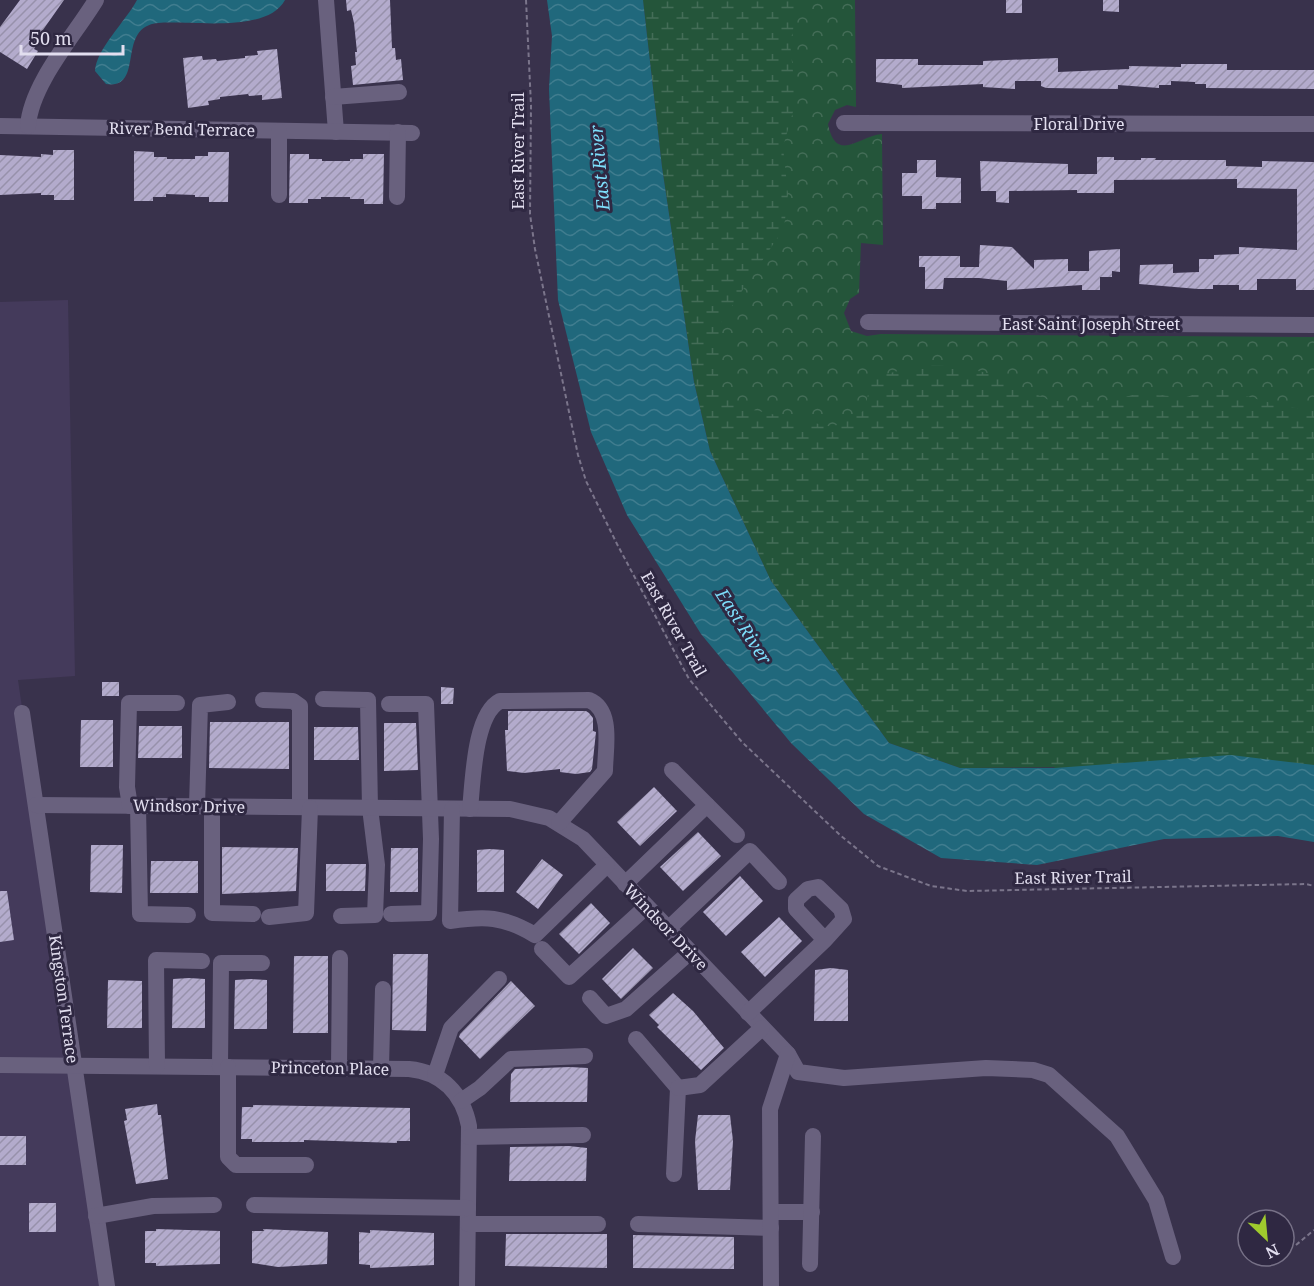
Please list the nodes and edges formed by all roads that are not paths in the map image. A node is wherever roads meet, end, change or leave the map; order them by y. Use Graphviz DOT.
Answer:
graph roads {
  1 [pos="96,0"];
  2 [pos="326,0"];
  3 [pos="399,92"];
  4 [pos="333,97"];
  5 [pos="844,123"];
  6 [pos="1314,124"];
  7 [pos="0,126"];
  8 [pos="28,126"];
  9 [pos="279,130"];
  10 [pos="336,132"];
  11 [pos="279,195"];
  12 [pos="397,197"];
  13 [pos="868,322"];
  14 [pos="1314,325"];
  15 [pos="323,699"];
  16 [pos="262,700"];
  17 [pos="228,702"];
  18 [pos="177,703"];
  19 [pos="389,704"];
  20 [pos="22,713"];
  21 [pos="672,770"];
  22 [pos="36,805"];
  23 [pos="707,805"];
  24 [pos="134,806"];
  25 [pos="204,806"];
  26 [pos="305,808"];
  27 [pos="370,808"];
  28 [pos="429,809"];
  29 [pos="452,809"];
  30 [pos="470,809"];
  31 [pos="559,823"];
  32 [pos="737,835"];
  33 [pos="607,865"];
  34 [pos="779,882"];
  35 [pos="625,884"];
  36 [pos="646,907"];
  37 [pos="392,914"];
  38 [pos="188,915"];
  39 [pos="341,916"];
  40 [pos="668,929"];
  41 [pos="825,940"];
  42 [pos="542,949"];
  43 [pos="690,952"];
  44 [pos="340,958"];
  45 [pos="202,961"];
  46 [pos="262,963"];
  47 [pos="499,979"];
  48 [pos="383,989"];
  49 [pos="590,998"];
  50 [pos="748,1013"];
  51 [pos="762,1028"];
  52 [pos="636,1039"];
  53 [pos="788,1054"];
  54 [pos="585,1056"];
  55 [pos="0,1065"];
  56 [pos="74,1066"];
  57 [pos="157,1066"];
  58 [pos="224,1067"];
  59 [pos="339,1068"];
  60 [pos="381,1068"];
  61 [pos="435,1075"];
  62 [pos="678,1088"];
  63 [pos="461,1101"];
  64 [pos="583,1135"];
  65 [pos="813,1136"];
  66 [pos="469,1137"];
  67 [pos="306,1165"];
  68 [pos="674,1174"];
  69 [pos="214,1204"];
  70 [pos="254,1205"];
  71 [pos="812,1212"];
  72 [pos="96,1216"];
  73 [pos="468,1216"];
  74 [pos="771,1220"];
  75 [pos="598,1224"];
  76 [pos="638,1224"];
  77 [pos="1173,1257"];
  78 [pos="810,1264"];
  79 [pos="106,1286"];
  80 [pos="467,1286"];
  81 [pos="771,1286"];
  1 -- 8 [label="street"];
  2 -- 4 [label="street"];
  3 -- 4 [label="street"];
  4 -- 10 [label="street"];
  5 -- 6 [label="street, Floral Drive"];
  7 -- 8 [label="street, River Bend Terrace"];
  8 -- 9 [label="street, River Bend Terrace"];
  9 -- 10 [label="street, River Bend Terrace"];
  9 -- 11 [label="street"];
  10 -- 12 [label="street, River Bend Terrace"];
  13 -- 14 [label="street, East Saint Joseph Street"];
  15 -- 27 [label="street"];
  16 -- 26 [label="street"];
  17 -- 25 [label="street"];
  18 -- 24 [label="street"];
  19 -- 28 [label="street"];
  20 -- 22 [label="street, Kingston Terrace"];
  21 -- 23 [label="street"];
  22 -- 24 [label="street, Windsor Drive"];
  22 -- 56 [label="street, Kingston Terrace"];
  23 -- 32 [label="street"];
  23 -- 35 [label="street"];
  24 -- 25 [label="street, Windsor Drive"];
  24 -- 38 [label="street"];
  25 -- 26 [label="street, Windsor Drive"];
  25 -- 26 [label="street"];
  26 -- 27 [label="street, Windsor Drive"];
  27 -- 28 [label="street, Windsor Drive"];
  27 -- 39 [label="street"];
  28 -- 29 [label="street, Windsor Drive"];
  28 -- 37 [label="street"];
  29 -- 30 [label="street, Windsor Drive"];
  29 -- 33 [label="street"];
  30 -- 31 [label="street, Windsor Drive"];
  30 -- 31 [label="street"];
  31 -- 33 [label="street, Windsor Drive"];
  33 -- 35 [label="street, Windsor Drive"];
  34 -- 40 [label="street"];
  35 -- 36 [label="street, Windsor Drive"];
  36 -- 40 [label="street, Windsor Drive"];
  36 -- 42 [label="street"];
  40 -- 43 [label="street, Windsor Drive"];
  41 -- 50 [label="street"];
  43 -- 49 [label="street"];
  43 -- 50 [label="street, Windsor Drive"];
  44 -- 59 [label="street"];
  45 -- 57 [label="street"];
  46 -- 58 [label="street"];
  47 -- 61 [label="street"];
  48 -- 60 [label="street"];
  50 -- 51 [label="street, Windsor Drive"];
  51 -- 53 [label="street, Windsor Drive"];
  51 -- 62 [label="street"];
  52 -- 62 [label="street"];
  53 -- 74 [label="street"];
  53 -- 77 [label="street, Windsor Drive"];
  54 -- 63 [label="street"];
  55 -- 56 [label="street, Princeton Place"];
  56 -- 57 [label="street, Princeton Place"];
  56 -- 72 [label="street, Kingston Terrace"];
  57 -- 58 [label="street, Princeton Place"];
  58 -- 59 [label="street, Princeton Place"];
  58 -- 67 [label="street"];
  59 -- 60 [label="street, Princeton Place"];
  60 -- 61 [label="street, Princeton Place"];
  61 -- 63 [label="street"];
  62 -- 68 [label="street"];
  63 -- 66 [label="street"];
  64 -- 66 [label="street"];
  65 -- 71 [label="street"];
  66 -- 73 [label="street"];
  69 -- 72 [label="street"];
  70 -- 73 [label="street"];
  71 -- 74 [label="street"];
  71 -- 78 [label="street"];
  72 -- 79 [label="street, Kingston Terrace"];
  73 -- 75 [label="street"];
  73 -- 80 [label="street"];
  74 -- 76 [label="street"];
  74 -- 81 [label="street"];
}
